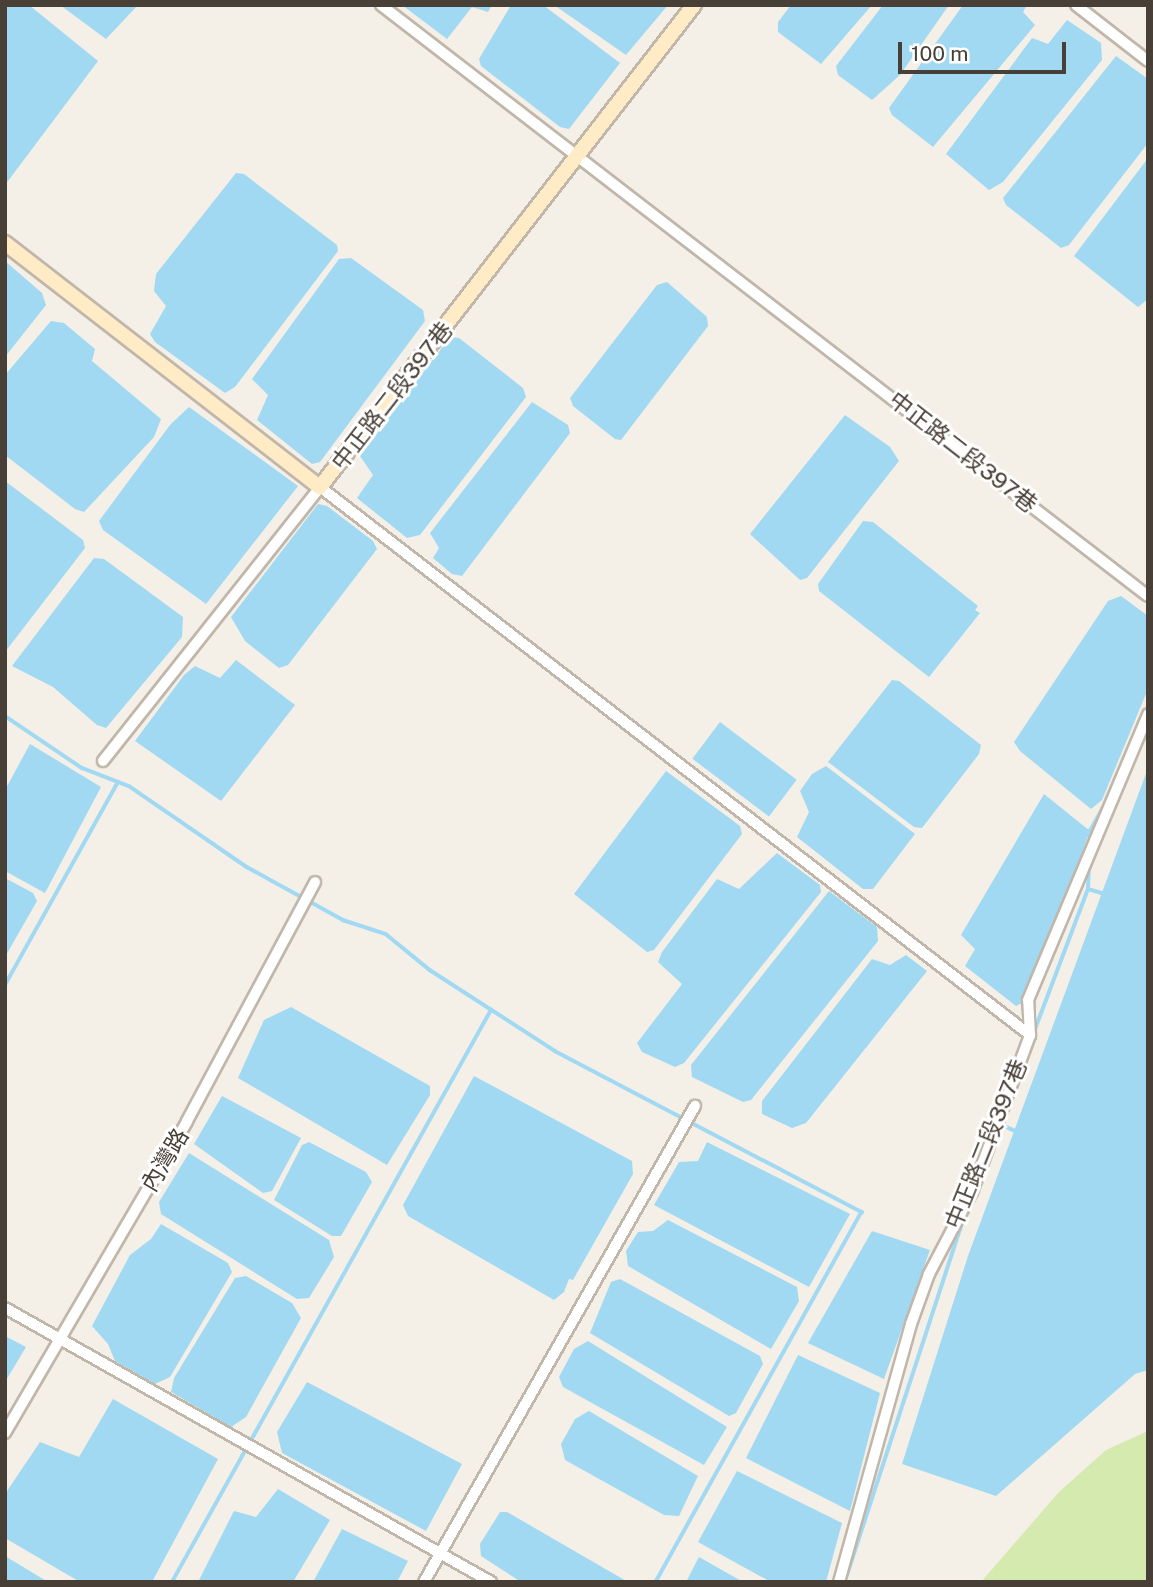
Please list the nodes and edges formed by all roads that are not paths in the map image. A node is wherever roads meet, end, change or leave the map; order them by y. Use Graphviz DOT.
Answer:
graph roads {
  1 [pos="381,5"];
  2 [pos="694,5"];
  3 [pos="1076,5"];
  4 [pos="1148,61"];
  5 [pos="578,155"];
  6 [pos="5,243"];
  7 [pos="320,487"];
  8 [pos="1148,596"];
  9 [pos="1148,714"];
  10 [pos="103,761"];
  11 [pos="316,882"];
  12 [pos="1030,1035"];
  13 [pos="695,1106"];
  14 [pos="5,1308"];
  15 [pos="60,1338"];
  16 [pos="5,1433"];
  17 [pos="440,1552"];
  18 [pos="424,1582"];
  19 [pos="491,1582"];
  20 [pos="839,1582"];
  1 -- 5 [label="street, 中正路二段397巷"];
  2 -- 5 [label="street, 中正路二段397巷"];
  3 -- 4 [label="street"];
  5 -- 7 [label="street, 中正路二段397巷"];
  5 -- 8 [label="street, 中正路二段397巷"];
  6 -- 7 [label="street, 中正路二段397巷"];
  7 -- 10 [label="street"];
  7 -- 12 [label="street"];
  9 -- 12 [label="street, 中正路二段397巷"];
  11 -- 15 [label="street, 內灣路"];
  12 -- 20 [label="street, 中正路二段397巷"];
  13 -- 17 [label="street"];
  14 -- 15 [label="street"];
  15 -- 16 [label="street, 內灣路"];
  15 -- 17 [label="street"];
  17 -- 18 [label="street"];
  17 -- 19 [label="street"];
}
